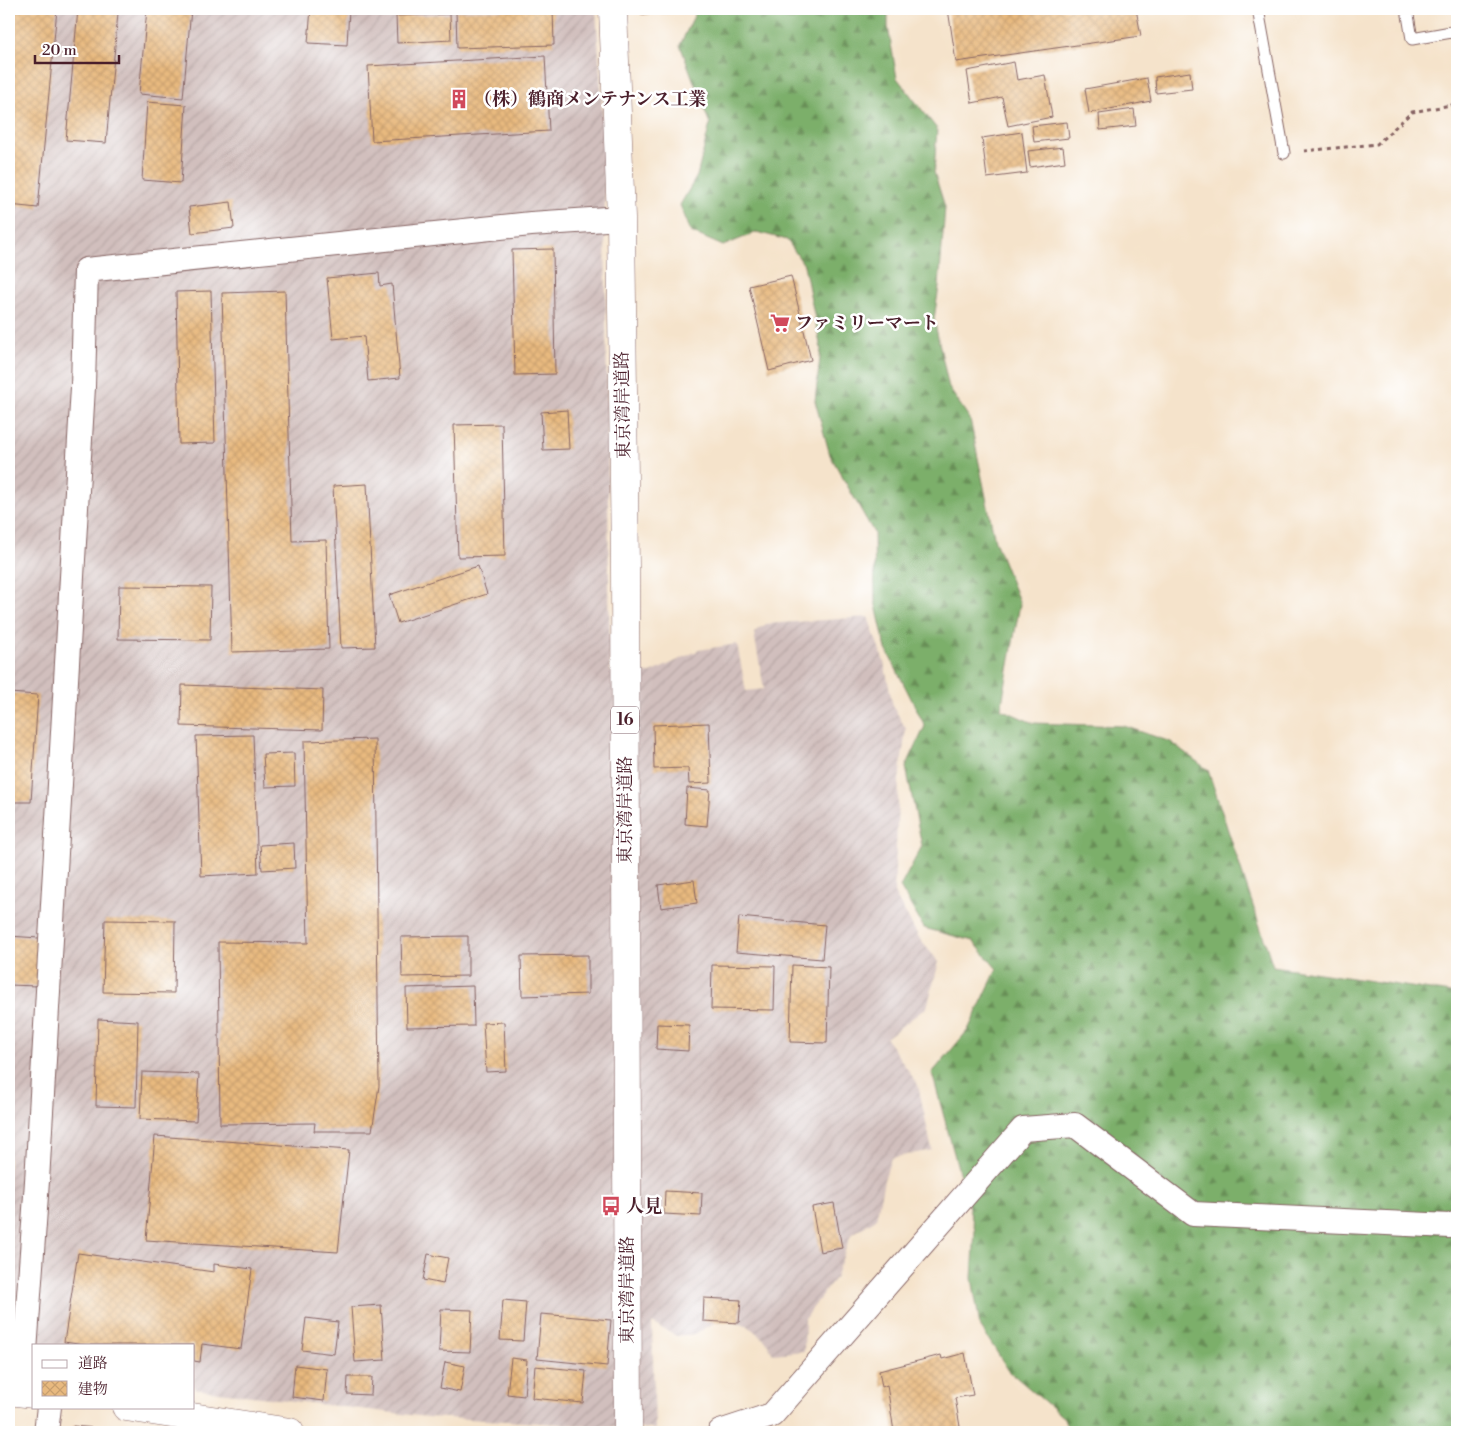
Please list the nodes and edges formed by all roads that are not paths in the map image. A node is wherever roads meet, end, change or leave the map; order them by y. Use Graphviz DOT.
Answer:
graph roads {
  1 [pos="613,9"];
  2 [pos="1258,9"];
  3 [pos="1407,9"];
  4 [pos="1457,31"];
  5 [pos="1284,153"];
  6 [pos="621,218"];
  7 [pos="1457,1223"];
  8 [pos="21,1393"];
  9 [pos="49,1408"];
  10 [pos="133,1408"];
  11 [pos="46,1432"];
  12 [pos="290,1432"];
  13 [pos="628,1432"];
  14 [pos="720,1432"];
  1 -- 6 [label="main road, 東京湾岸道路 / 16"];
  2 -- 5 [label="lane"];
  3 -- 4 [label="lane"];
  6 -- 8 [label="street"];
  6 -- 13 [label="main road, 東京湾岸道路 / 16"];
  7 -- 14 [label="street"];
  9 -- 11 [label="street"];
  10 -- 12 [label="main road"];
}
